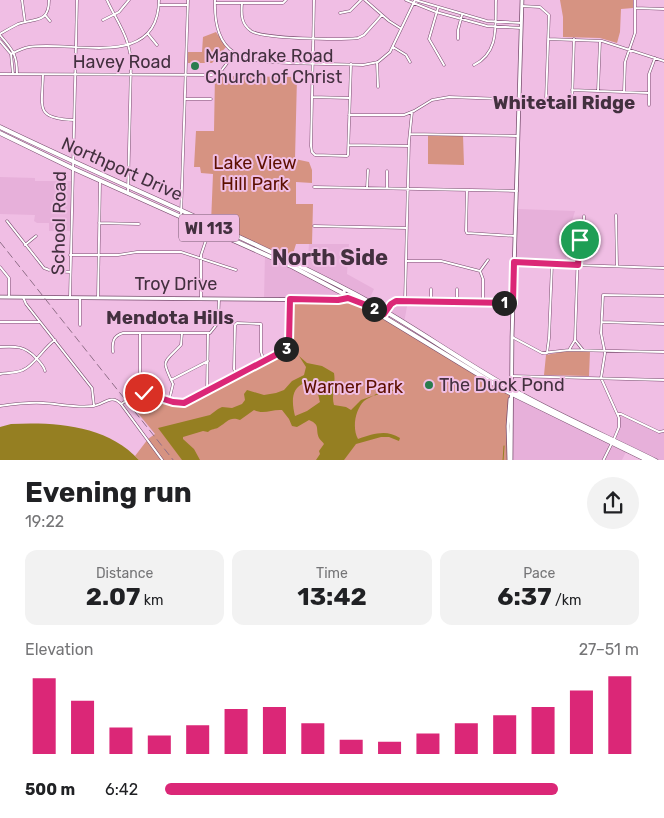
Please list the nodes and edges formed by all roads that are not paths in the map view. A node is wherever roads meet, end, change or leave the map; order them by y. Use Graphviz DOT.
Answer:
graph roads {
  1 [pos="22,0"];
  2 [pos="49,0"];
  3 [pos="77,0"];
  4 [pos="107,0"];
  5 [pos="129,0"];
  6 [pos="159,0"];
  7 [pos="188,0"];
  8 [pos="286,0"];
  9 [pos="314,0"];
  10 [pos="361,0"];
  11 [pos="365,0"];
  12 [pos="406,0"];
  13 [pos="415,0"];
  14 [pos="496,0"];
  15 [pos="522,0"];
  16 [pos="635,0"];
  17 [pos="215,1"];
  18 [pos="242,3"];
  19 [pos="413,4"];
  20 [pos="159,5"];
  21 [pos="188,5"];
  22 [pos="522,6"];
  23 [pos="438,7"];
  24 [pos="635,8"];
  25 [pos="664,9"];
  26 [pos="436,12"];
  27 [pos="340,13"];
  28 [pos="462,14"];
  29 [pos="45,15"];
  30 [pos="115,15"];
  31 [pos="382,15"];
  32 [pos="461,19"];
  33 [pos="103,20"];
  34 [pos="50,21"];
  35 [pos="25,22"];
  36 [pos="496,22"];
  37 [pos="521,23"];
  38 [pos="495,27"];
  39 [pos="401,28"];
  40 [pos="521,28"];
  41 [pos="148,34"];
  42 [pos="0,35"];
  43 [pos="313,38"];
  44 [pos="458,39"];
  45 [pos="548,39"];
  46 [pos="574,39"];
  47 [pos="600,40"];
  48 [pos="0,41"];
  49 [pos="157,45"];
  50 [pos="129,46"];
  51 [pos="76,47"];
  52 [pos="393,47"];
  53 [pos="630,49"];
  54 [pos="14,53"];
  55 [pos="235,53"];
  56 [pos="11,54"];
  57 [pos="655,58"];
  58 [pos="664,60"];
  59 [pos="377,62"];
  60 [pos="410,62"];
  61 [pos="313,64"];
  62 [pos="350,64"];
  63 [pos="444,65"];
  64 [pos="474,65"];
  65 [pos="0,74"];
  66 [pos="13,74"];
  67 [pos="17,74"];
  68 [pos="43,74"];
  69 [pos="76,74"];
  70 [pos="130,74"];
  71 [pos="186,74"];
  72 [pos="378,87"];
  73 [pos="572,90"];
  74 [pos="598,91"];
  75 [pos="624,92"];
  76 [pos="648,93"];
  77 [pos="312,98"];
  78 [pos="350,98"];
  79 [pos="211,99"];
  80 [pos="519,99"];
  81 [pos="185,100"];
  82 [pos="528,100"];
  83 [pos="546,100"];
  84 [pos="572,102"];
  85 [pos="649,105"];
  86 [pos="412,112"];
  87 [pos="349,115"];
  88 [pos="74,120"];
  89 [pos="0,127"];
  90 [pos="0,133"];
  91 [pos="410,134"];
  92 [pos="518,136"];
  93 [pos="349,145"];
  94 [pos="409,146"];
  95 [pos="73,162"];
  96 [pos="72,168"];
  97 [pos="368,170"];
  98 [pos="387,171"];
  99 [pos="101,180"];
  100 [pos="314,187"];
  101 [pos="367,188"];
  102 [pos="387,188"];
  103 [pos="408,189"];
  104 [pos="128,190"];
  105 [pos="467,190"];
  106 [pos="517,191"];
  107 [pos="182,213"];
  108 [pos="616,215"];
  109 [pos="584,216"];
  110 [pos="7,221"];
  111 [pos="99,223"];
  112 [pos="139,224"];
  113 [pos="314,226"];
  114 [pos="212,227"];
  115 [pos="407,228"];
  116 [pos="36,236"];
  117 [pos="516,236"];
  118 [pos="25,245"];
  119 [pos="70,255"];
  120 [pos="98,255"];
  121 [pos="201,259"];
  122 [pos="488,260"];
  123 [pos="406,261"];
  124 [pos="514,262"];
  125 [pos="552,264"];
  126 [pos="578,265"];
  127 [pos="617,266"];
  128 [pos="0,267"];
  129 [pos="664,268"];
  130 [pos="236,270"];
  131 [pos="298,270"];
  132 [pos="480,271"];
  133 [pos="70,272"];
  134 [pos="320,276"];
  135 [pos="431,289"];
  136 [pos="457,289"];
  137 [pos="344,291"];
  138 [pos="664,296"];
  139 [pos="0,297"];
  140 [pos="9,297"];
  141 [pos="23,297"];
  142 [pos="70,297"];
  143 [pos="80,297"];
  144 [pos="98,297"];
  145 [pos="201,298"];
  146 [pos="219,298"];
  147 [pos="290,299"];
  148 [pos="338,300"];
  149 [pos="405,301"];
  150 [pos="431,302"];
  151 [pos="457,302"];
  152 [pos="483,302"];
  153 [pos="361,303"];
  154 [pos="513,303"];
  155 [pos="384,314"];
  156 [pos="0,322"];
  157 [pos="40,322"];
  158 [pos="602,322"];
  159 [pos="664,324"];
  160 [pos="80,325"];
  161 [pos="140,333"];
  162 [pos="208,333"];
  163 [pos="182,334"];
  164 [pos="512,337"];
  165 [pos="55,340"];
  166 [pos="575,340"];
  167 [pos="0,347"];
  168 [pos="569,350"];
  169 [pos="583,350"];
  170 [pos="604,350"];
  171 [pos="113,352"];
  172 [pos="664,352"];
  173 [pos="547,353"];
  174 [pos="36,358"];
  175 [pos="208,361"];
  176 [pos="264,361"];
  177 [pos="45,371"];
  178 [pos="0,374"];
  179 [pos="237,376"];
  180 [pos="512,376"];
  181 [pos="602,378"];
  182 [pos="171,380"];
  183 [pos="664,380"];
  184 [pos="207,391"];
  185 [pos="511,391"];
  186 [pos="140,392"];
  187 [pos="169,401"];
  188 [pos="121,404"];
  189 [pos="0,406"];
  190 [pos="94,406"];
  191 [pos="618,414"];
  192 [pos="560,417"];
  193 [pos="568,417"];
  194 [pos="664,432"];
  195 [pos="613,441"];
  196 [pos="164,460"];
  197 [pos="510,460"];
  198 [pos="603,460"];
  199 [pos="649,460"];
  200 [pos="656,460"];
  1 -- 35 [label="street"];
  2 -- 29 [label="street"];
  3 -- 51 [label="street, School Road"];
  4 -- 30 [label="street"];
  5 -- 30 [label="street"];
  6 -- 20 [label="street"];
  7 -- 21 [label="street"];
  8 -- 18 [label="street"];
  9 -- 43 [label="street"];
  10 -- 27 [label="street"];
  11 -- 31 [label="street"];
  12 -- 19 [label="street"];
  13 -- 19 [label="street"];
  13 -- 23 [label="street"];
  14 -- 36 [label="street"];
  15 -- 22 [label="street"];
  16 -- 24 [label="street"];
  17 -- 18 [label="street"];
  17 -- 55 [label="street"];
  18 -- 43 [label="street"];
  19 -- 26 [label="street"];
  19 -- 39 [label="street"];
  20 -- 21 [label="street"];
  20 -- 41 [label="street"];
  21 -- 71 [label="street"];
  22 -- 37 [label="street"];
  22 -- 45 [label="street"];
  23 -- 26 [label="street"];
  23 -- 28 [label="street"];
  24 -- 25 [label="street"];
  24 -- 53 [label="street"];
  26 -- 32 [label="street"];
  26 -- 63 [label="street"];
  28 -- 32 [label="street"];
  28 -- 36 [label="street"];
  29 -- 34 [label="street"];
  29 -- 35 [label="street"];
  30 -- 33 [label="street"];
  30 -- 50 [label="street"];
  31 -- 39 [label="street"];
  31 -- 43 [label="street"];
  32 -- 38 [label="street"];
  32 -- 44 [label="street"];
  35 -- 42 [label="street"];
  36 -- 37 [label="street"];
  36 -- 38 [label="street"];
  37 -- 40 [label="street"];
  38 -- 40 [label="street"];
  38 -- 64 [label="street"];
  39 -- 52 [label="street"];
  40 -- 80 [label="street"];
  41 -- 49 [label="street"];
  41 -- 50 [label="street"];
  42 -- 54 [label="street"];
  43 -- 61 [label="street"];
  45 -- 46 [label="street"];
  45 -- 83 [label="street"];
  46 -- 47 [label="street"];
  46 -- 73 [label="street"];
  47 -- 53 [label="street"];
  47 -- 74 [label="street"];
  48 -- 56 [label="street"];
  50 -- 51 [label="street"];
  50 -- 70 [label="street"];
  51 -- 54 [label="street"];
  51 -- 69 [label="street, School Road"];
  52 -- 59 [label="street"];
  52 -- 60 [label="street"];
  53 -- 57 [label="street"];
  53 -- 75 [label="street"];
  54 -- 56 [label="street"];
  54 -- 67 [label="street"];
  55 -- 61 [label="street"];
  55 -- 71 [label="street, Havey Road"];
  56 -- 66 [label="street"];
  57 -- 58 [label="street"];
  57 -- 76 [label="street"];
  59 -- 62 [label="street"];
  59 -- 72 [label="street"];
  61 -- 62 [label="street"];
  61 -- 77 [label="street"];
  62 -- 78 [label="street"];
  65 -- 66 [label="street, Havey Road"];
  66 -- 67 [label="street, Havey Road"];
  67 -- 68 [label="street, Havey Road"];
  68 -- 69 [label="street, Havey Road"];
  68 -- 88 [label="street"];
  69 -- 70 [label="street, Havey Road"];
  69 -- 88 [label="street, School Road"];
  70 -- 71 [label="street, Havey Road"];
  70 -- 104 [label="street"];
  71 -- 81 [label="street"];
  73 -- 74 [label="street"];
  73 -- 84 [label="street"];
  74 -- 75 [label="street"];
  75 -- 76 [label="street"];
  76 -- 85 [label="street"];
  77 -- 78 [label="street"];
  77 -- 93 [label="street"];
  78 -- 87 [label="street"];
  79 -- 81 [label="street"];
  80 -- 82 [label="street"];
  80 -- 86 [label="street"];
  80 -- 92 [label="street"];
  81 -- 107 [label="street"];
  86 -- 87 [label="street"];
  86 -- 91 [label="street"];
  87 -- 93 [label="street"];
  88 -- 95 [label="street, School Road"];
  89 -- 95 [label="main road, Northport Drive / WI 113"];
  90 -- 96 [label="main road, Northport Drive / WI 113"];
  91 -- 92 [label="street"];
  91 -- 94 [label="street"];
  92 -- 106 [label="street"];
  93 -- 94 [label="street"];
  94 -- 103 [label="street"];
  95 -- 96 [label="street, School Road"];
  95 -- 104 [label="main road, Northport Drive / WI 113"];
  96 -- 99 [label="main road, Northport Drive / WI 113"];
  96 -- 119 [label="street, School Road"];
  97 -- 101 [label="street"];
  98 -- 102 [label="street"];
  99 -- 104 [label="main road, Northport Drive / WI 113"];
  99 -- 111 [label="street"];
  100 -- 101 [label="street"];
  101 -- 102 [label="street"];
  102 -- 103 [label="street"];
  103 -- 105 [label="street"];
  103 -- 115 [label="street"];
  104 -- 107 [label="main road, Northport Drive / WI 113"];
  105 -- 106 [label="street"];
  105 -- 117 [label="street"];
  106 -- 117 [label="street"];
  107 -- 114 [label="main road, Northport Drive / WI 113"];
  108 -- 127 [label="street"];
  109 -- 126 [label="street"];
  110 -- 118 [label="street"];
  111 -- 112 [label="street"];
  111 -- 120 [label="street"];
  113 -- 115 [label="street"];
  114 -- 121 [label="street"];
  114 -- 131 [label="main road, Northport Drive / WI 113"];
  114 -- 134 [label="main road, Northport Drive / WI 113"];
  115 -- 123 [label="street"];
  116 -- 118 [label="street"];
  117 -- 124 [label="street"];
  118 -- 133 [label="street"];
  119 -- 120 [label="street"];
  119 -- 133 [label="street, School Road"];
  120 -- 121 [label="street"];
  120 -- 144 [label="street"];
  121 -- 130 [label="street"];
  121 -- 145 [label="street"];
  122 -- 132 [label="street"];
  123 -- 132 [label="street"];
  123 -- 149 [label="street"];
  124 -- 125 [label="street"];
  124 -- 154 [label="street"];
  125 -- 126 [label="street"];
  125 -- 173 [label="street"];
  126 -- 127 [label="street"];
  126 -- 166 [label="street"];
  127 -- 129 [label="street"];
  128 -- 140 [label="street"];
  131 -- 134 [label="main road"];
  131 -- 137 [label="main road, Northport Drive / WI 113"];
  132 -- 152 [label="street"];
  133 -- 142 [label="street, School Road"];
  134 -- 137 [label="main road, Northport Drive / WI 113"];
  135 -- 150 [label="street"];
  136 -- 151 [label="street"];
  137 -- 148 [label="street"];
  137 -- 153 [label="main road, Northport Drive / WI 113"];
  137 -- 155 [label="main road, Northport Drive / WI 113"];
  138 -- 158 [label="street"];
  139 -- 140 [label="street, Troy Drive"];
  140 -- 141 [label="street, Troy Drive"];
  141 -- 142 [label="street, Troy Drive"];
  141 -- 157 [label="street"];
  142 -- 143 [label="street, Troy Drive"];
  143 -- 144 [label="street, Troy Drive"];
  143 -- 160 [label="street"];
  144 -- 145 [label="street, Troy Drive"];
  145 -- 146 [label="street, Troy Drive"];
  146 -- 147 [label="street, Troy Drive"];
  146 -- 162 [label="street"];
  147 -- 148 [label="street, Troy Drive"];
  147 -- 176 [label="street"];
  148 -- 153 [label="main road"];
  149 -- 150 [label="street"];
  149 -- 155 [label="street"];
  150 -- 151 [label="street"];
  151 -- 152 [label="street"];
  152 -- 154 [label="street"];
  153 -- 155 [label="main road, Northport Drive / WI 113"];
  154 -- 164 [label="street"];
  155 -- 185 [label="main road, Northport Drive / WI 113"];
  156 -- 157 [label="street"];
  157 -- 165 [label="street"];
  158 -- 159 [label="street"];
  158 -- 170 [label="street"];
  161 -- 163 [label="street"];
  161 -- 171 [label="street"];
  161 -- 186 [label="street"];
  162 -- 163 [label="street"];
  162 -- 175 [label="street"];
  163 -- 182 [label="street"];
  164 -- 173 [label="street"];
  164 -- 180 [label="street"];
  165 -- 174 [label="street"];
  165 -- 190 [label="street"];
  166 -- 168 [label="street"];
  166 -- 169 [label="street"];
  167 -- 174 [label="street"];
  168 -- 169 [label="street"];
  168 -- 173 [label="street"];
  169 -- 170 [label="street"];
  170 -- 172 [label="street"];
  170 -- 181 [label="street"];
  174 -- 177 [label="street"];
  174 -- 178 [label="street"];
  175 -- 182 [label="street"];
  175 -- 184 [label="street"];
  176 -- 179 [label="street"];
  176 -- 179 [label="street"];
  179 -- 184 [label="street"];
  180 -- 181 [label="street"];
  180 -- 185 [label="street"];
  181 -- 183 [label="street"];
  181 -- 191 [label="street"];
  182 -- 187 [label="street"];
  184 -- 187 [label="street"];
  185 -- 192 [label="main road, Northport Drive / WI 113"];
  185 -- 193 [label="main road, Northport Drive / WI 113"];
  185 -- 197 [label="street"];
  186 -- 187 [label="street"];
  186 -- 188 [label="street"];
  188 -- 190 [label="street"];
  188 -- 196 [label="street"];
  189 -- 190 [label="street"];
  191 -- 194 [label="street"];
  191 -- 195 [label="street"];
  192 -- 193 [label="main road"];
  192 -- 195 [label="main road, Northport Drive / WI 113"];
  193 -- 195 [label="main road, Northport Drive / WI 113"];
  195 -- 198 [label="street"];
  195 -- 199 [label="main road, Northport Drive / WI 113"];
  195 -- 200 [label="main road, Northport Drive / WI 113"];
}
